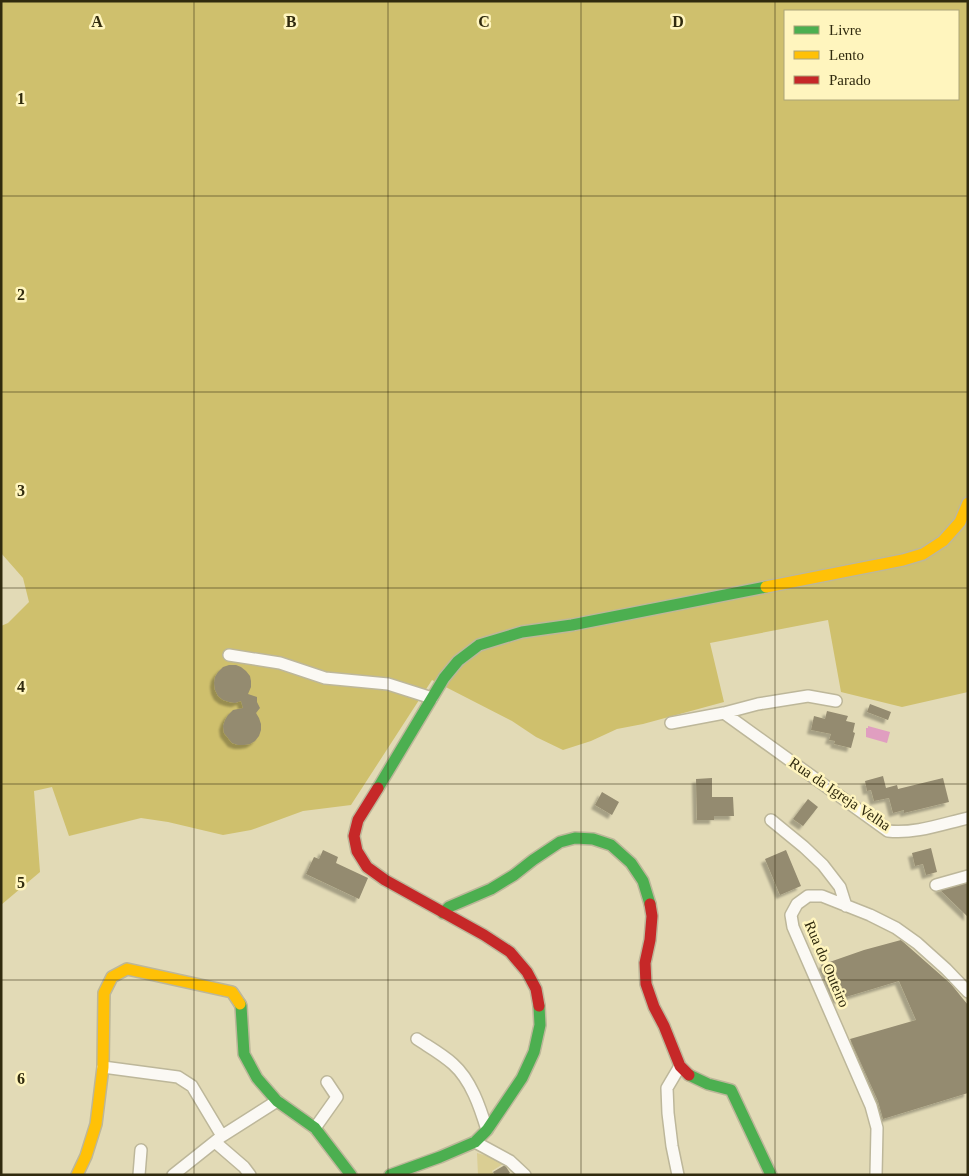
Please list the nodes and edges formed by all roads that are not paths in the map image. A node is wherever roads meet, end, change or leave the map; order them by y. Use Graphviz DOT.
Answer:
graph roads {
  1 [pos="968,503"];
  2 [pos="229,655"];
  3 [pos="432,698"];
  4 [pos="836,701"];
  5 [pos="724,713"];
  6 [pos="671,723"];
  7 [pos="968,818"];
  8 [pos="771,820"];
  9 [pos="968,876"];
  10 [pos="936,885"];
  11 [pos="846,906"];
  12 [pos="443,913"];
  13 [pos="968,992"];
  14 [pos="417,1039"];
  15 [pos="680,1066"];
  16 [pos="103,1067"];
  17 [pos="327,1082"];
  18 [pos="278,1101"];
  19 [pos="315,1128"];
  20 [pos="486,1130"];
  21 [pos="218,1139"];
  22 [pos="475,1142"];
  23 [pos="141,1150"];
  24 [pos="77,1175"];
  25 [pos="139,1175"];
  26 [pos="173,1175"];
  27 [pos="250,1175"];
  28 [pos="351,1175"];
  29 [pos="390,1175"];
  30 [pos="526,1175"];
  31 [pos="678,1175"];
  32 [pos="771,1175"];
  33 [pos="876,1175"];
  1 -- 3 [label="street"];
  2 -- 3 [label="street"];
  3 -- 12 [label="street"];
  4 -- 5 [label="street"];
  5 -- 6 [label="street"];
  5 -- 7 [label="street, Rua da Igreja Velha"];
  8 -- 11 [label="street"];
  9 -- 10 [label="street"];
  11 -- 13 [label="street, Rua do Outeiro"];
  11 -- 33 [label="street, Rua do Outeiro"];
  12 -- 15 [label="street"];
  12 -- 20 [label="street"];
  14 -- 20 [label="street"];
  15 -- 31 [label="street"];
  15 -- 32 [label="street"];
  16 -- 18 [label="street"];
  16 -- 21 [label="street"];
  16 -- 24 [label="street"];
  17 -- 19 [label="street"];
  18 -- 19 [label="street"];
  18 -- 21 [label="street"];
  19 -- 28 [label="street"];
  20 -- 22 [label="street"];
  21 -- 26 [label="street"];
  21 -- 27 [label="street"];
  22 -- 29 [label="street"];
  22 -- 30 [label="street"];
  23 -- 25 [label="street"];
}
